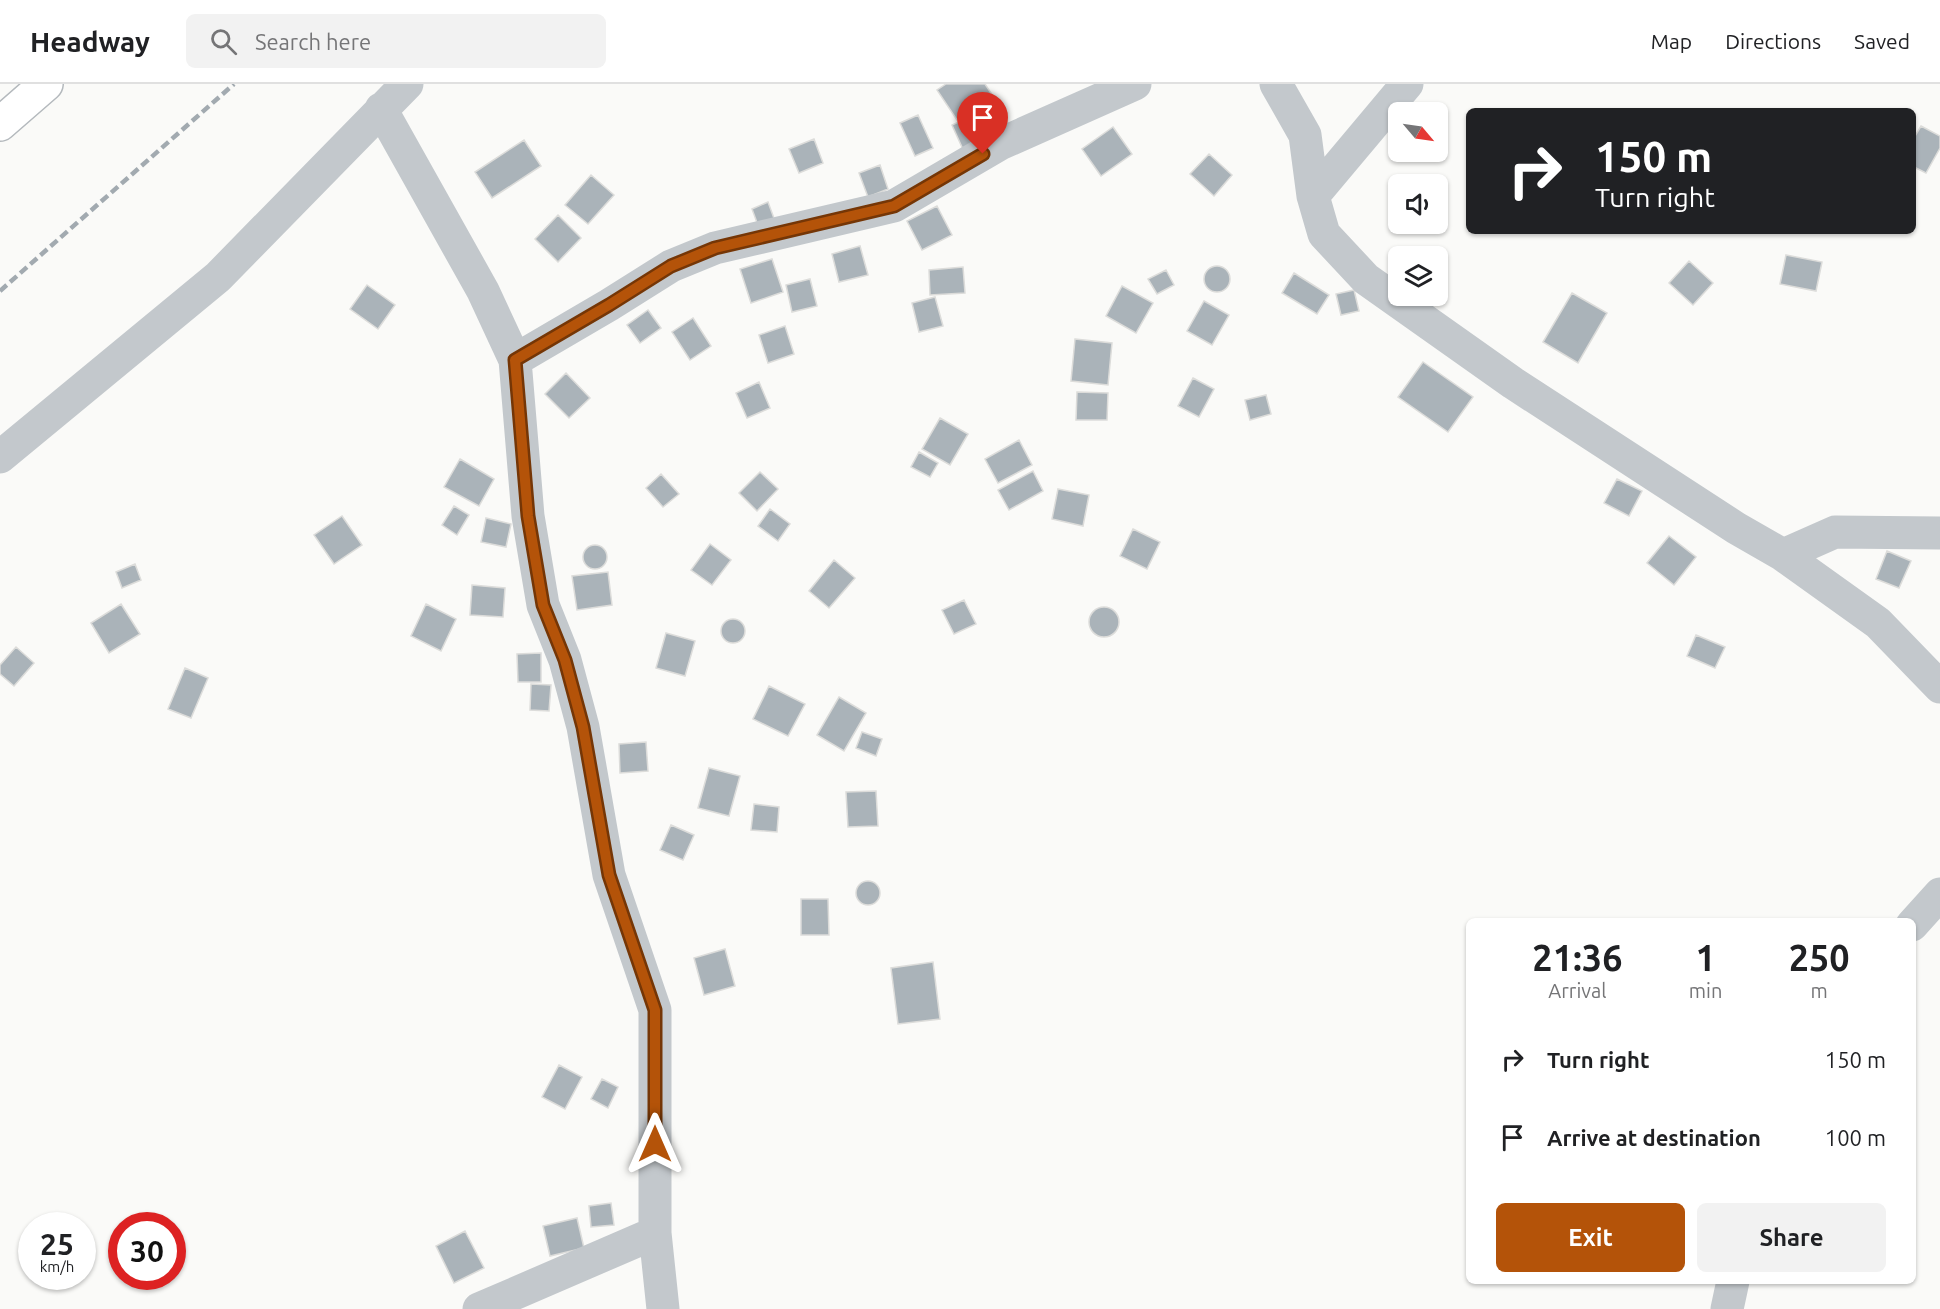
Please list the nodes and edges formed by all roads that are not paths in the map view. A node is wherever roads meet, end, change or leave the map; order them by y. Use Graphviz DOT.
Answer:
graph roads {
  1 [pos="46,84"];
  2 [pos="407,84"];
  3 [pos="1135,84"];
  4 [pos="1276,84"];
  5 [pos="1407,84"];
  6 [pos="381,110"];
  7 [pos="0,124"];
  8 [pos="1313,196"];
  9 [pos="515,360"];
  10 [pos="0,457"];
  11 [pos="1940,533"];
  12 [pos="1782,555"];
  13 [pos="1940,687"];
  14 [pos="1940,894"];
  15 [pos="1916,921"];
  16 [pos="655,1233"];
  17 [pos="1731,1284"];
  18 [pos="479,1309"];
  19 [pos="663,1309"];
  20 [pos="1727,1309"];
  1 -- 7 [label="highway"];
  2 -- 6 [label="street"];
  3 -- 9 [label="street"];
  4 -- 8 [label="street"];
  5 -- 8 [label="street"];
  6 -- 9 [label="street"];
  6 -- 10 [label="street"];
  8 -- 12 [label="street"];
  9 -- 16 [label="street"];
  11 -- 12 [label="street"];
  12 -- 13 [label="street"];
  14 -- 15 [label="street"];
  16 -- 18 [label="street"];
  16 -- 19 [label="street"];
  17 -- 20 [label="street"];
}
